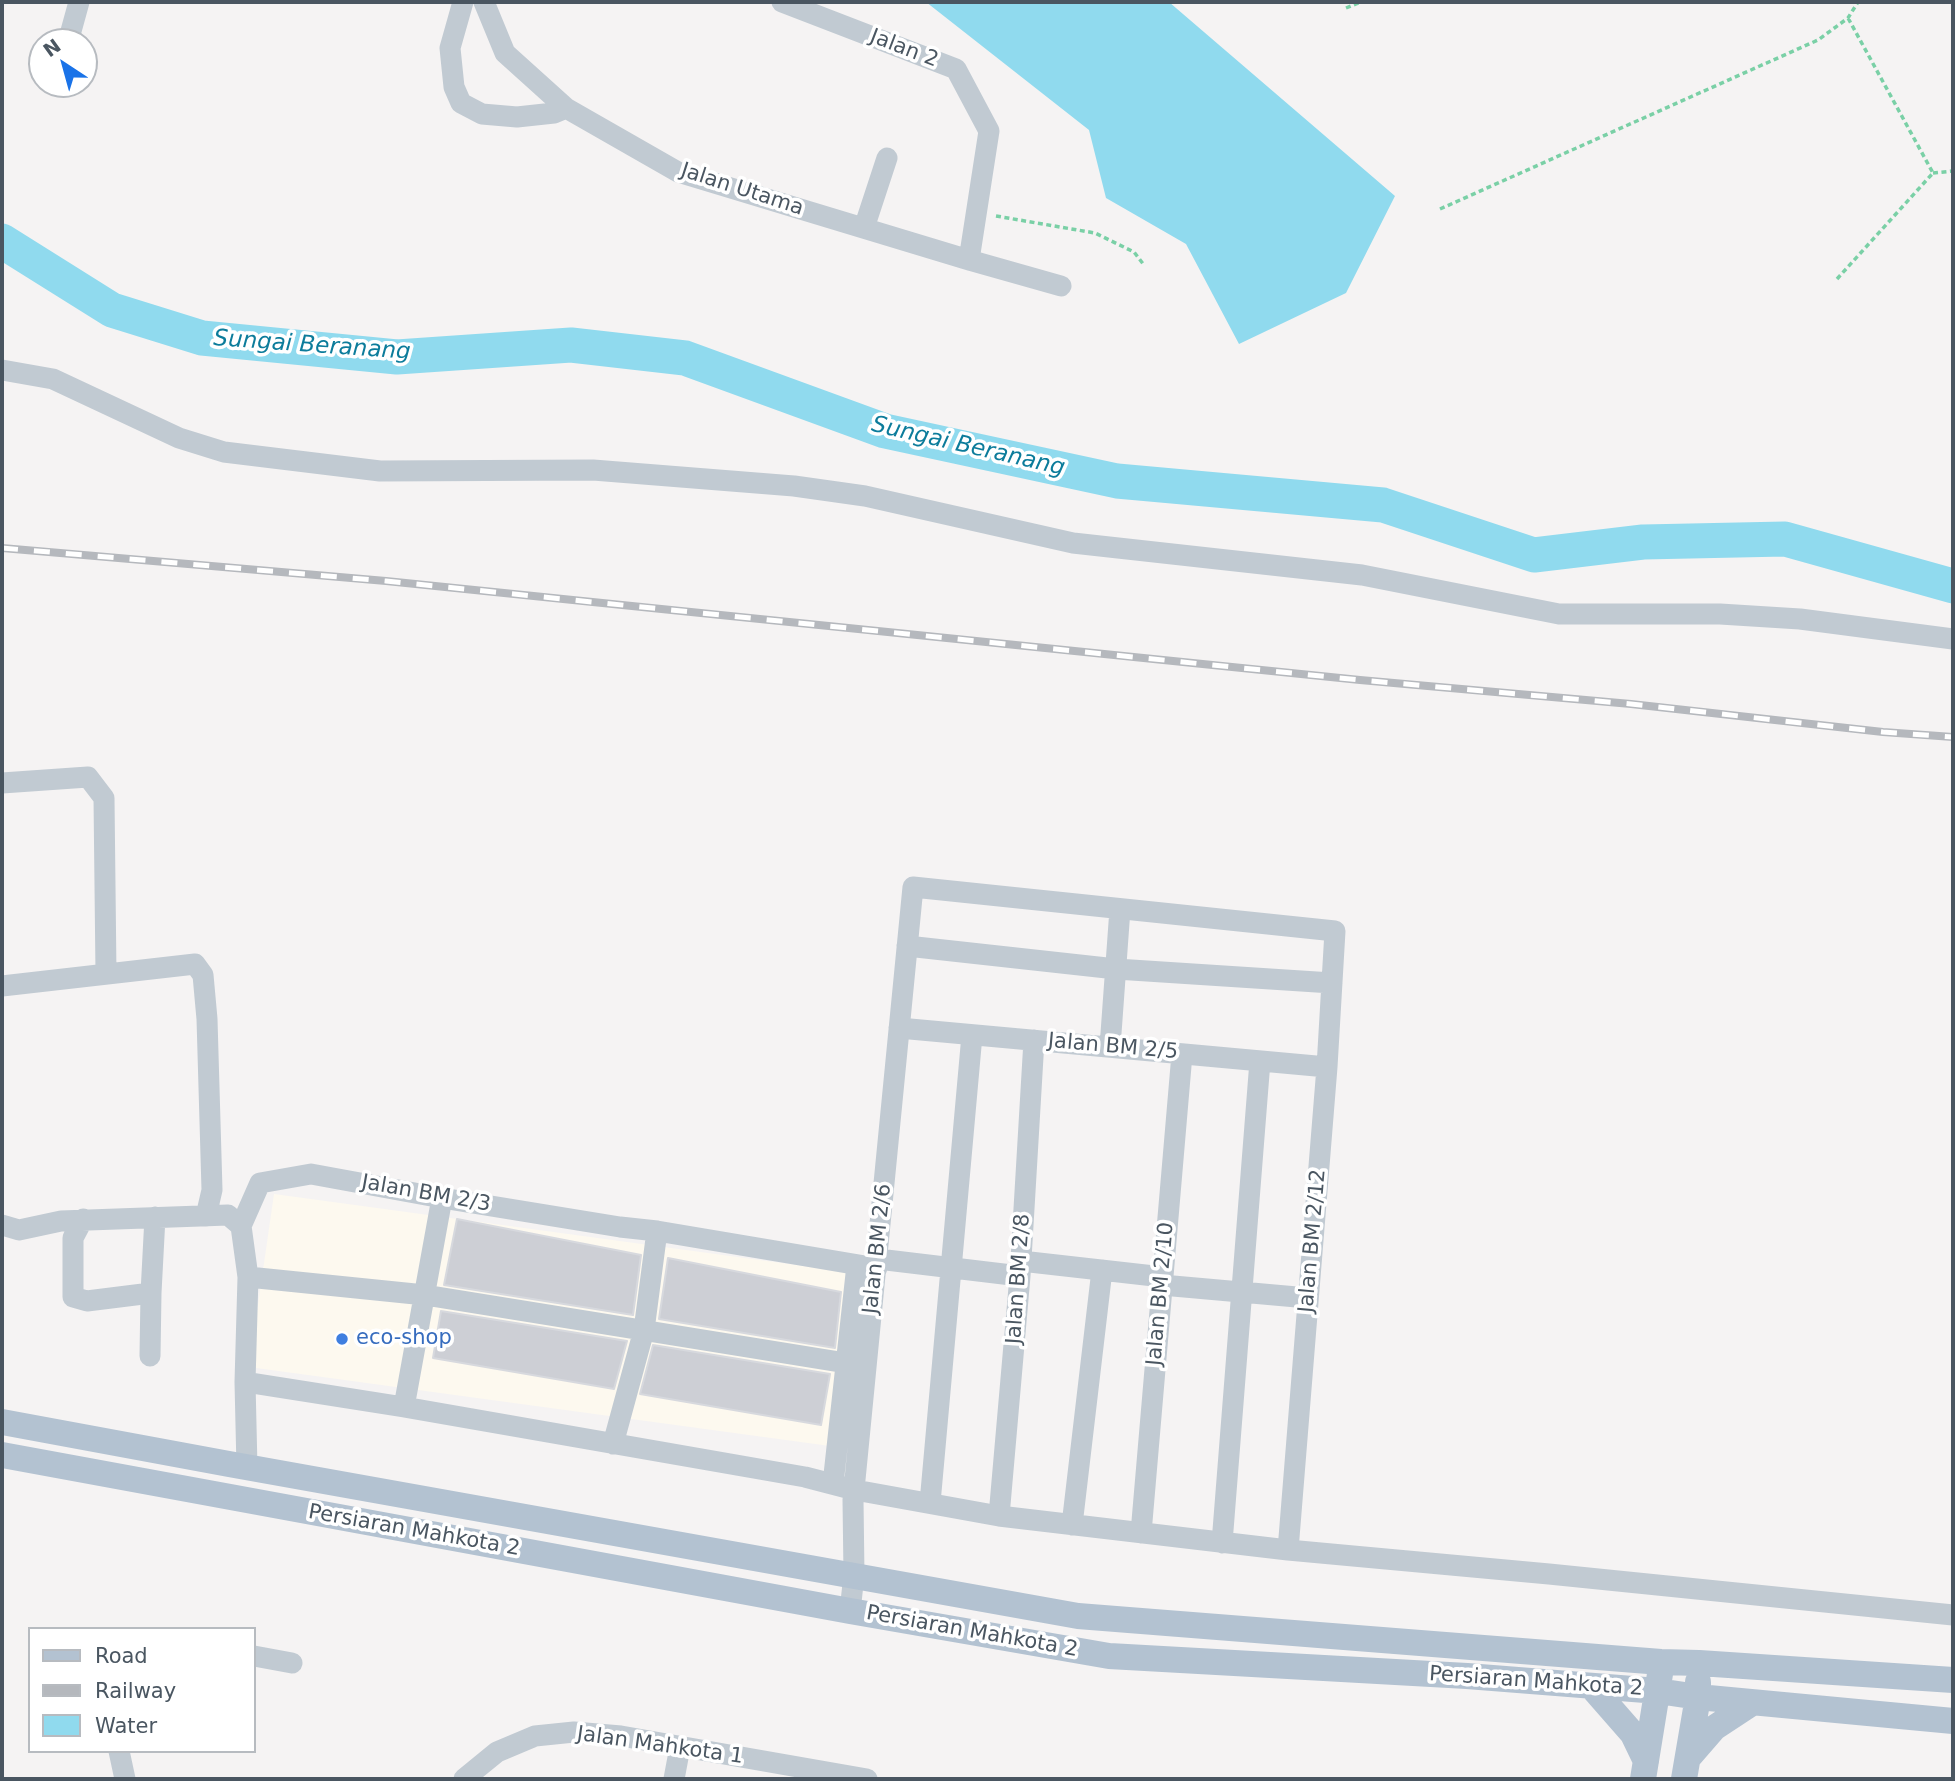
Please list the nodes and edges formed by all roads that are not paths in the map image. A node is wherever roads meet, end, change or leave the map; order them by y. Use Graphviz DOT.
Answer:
graph roads {
  1 [pos="79,2"];
  2 [pos="463,2"];
  3 [pos="484,2"];
  4 [pos="782,2"];
  5 [pos="72,28"];
  6 [pos="566,108"];
  7 [pos="887,158"];
  8 [pos="864,228"];
  9 [pos="969,260"];
  10 [pos="1061,286"];
  11 [pos="2,370"];
  12 [pos="1953,639"];
  13 [pos="2,783"];
  14 [pos="1120,909"];
  15 [pos="907,946"];
  16 [pos="1116,969"];
  17 [pos="106,974"];
  18 [pos="1332,983"];
  19 [pos="2,986"];
  20 [pos="899,1028"];
  21 [pos="972,1035"];
  22 [pos="1034,1040"];
  23 [pos="1110,1047"];
  24 [pos="1182,1054"];
  25 [pos="1260,1061"];
  26 [pos="1327,1067"];
  27 [pos="442,1198"];
  28 [pos="206,1216"];
  29 [pos="155,1217"];
  30 [pos="83,1219"];
  31 [pos="2,1225"];
  32 [pos="241,1226"];
  33 [pos="657,1231"];
  34 [pos="870,1264"];
  35 [pos="951,1268"];
  36 [pos="1020,1268"];
  37 [pos="1101,1270"];
  38 [pos="248,1277"];
  39 [pos="1162,1281"];
  40 [pos="1242,1292"];
  41 [pos="151,1293"];
  42 [pos="425,1295"];
  43 [pos="1308,1298"];
  44 [pos="644,1330"];
  45 [pos="150,1356"];
  46 [pos="846,1363"];
  47 [pos="246,1382"];
  48 [pos="404,1407"];
  49 [pos="2,1422"];
  50 [pos="613,1444"];
  51 [pos="4,1456"];
  52 [pos="247,1468"];
  53 [pos="833,1484"];
  54 [pos="855,1490"];
  55 [pos="930,1503"];
  56 [pos="999,1516"];
  57 [pos="1072,1525"];
  58 [pos="1141,1534"];
  59 [pos="1222,1543"];
  60 [pos="1287,1550"];
  61 [pos="854,1575"];
  62 [pos="850,1611"];
  63 [pos="1953,1615"];
  64 [pos="256,1656"];
  65 [pos="1661,1662"];
  66 [pos="292,1663"];
  67 [pos="1699,1663"];
  68 [pos="1953,1680"];
  69 [pos="1591,1686"];
  70 [pos="1658,1690"];
  71 [pos="1698,1697"];
  72 [pos="1752,1703"];
  73 [pos="1953,1721"];
  74 [pos="680,1747"];
  75 [pos="119,1753"];
  76 [pos="1686,1769"];
  77 [pos="1645,1770"];
  78 [pos="125,1779"];
  79 [pos="464,1779"];
  80 [pos="674,1779"];
  81 [pos="867,1779"];
  1 -- 5 [label="street"];
  2 -- 6 [label="street"];
  3 -- 6 [label="street, Jalan Utama"];
  4 -- 9 [label="street, Jalan 2"];
  6 -- 8 [label="street, Jalan Utama"];
  7 -- 8 [label="street"];
  8 -- 9 [label="street, Jalan Utama"];
  9 -- 10 [label="street, Jalan Utama"];
  11 -- 12 [label="street"];
  13 -- 17 [label="street"];
  14 -- 15 [label="street, Jalan BM 2/6"];
  14 -- 16 [label="street"];
  14 -- 18 [label="street, Jalan BM 2/12"];
  15 -- 16 [label="street"];
  15 -- 20 [label="street, Jalan BM 2/6"];
  16 -- 18 [label="street"];
  16 -- 23 [label="street"];
  17 -- 19 [label="street"];
  17 -- 28 [label="street"];
  18 -- 26 [label="street, Jalan BM 2/12"];
  20 -- 21 [label="street, Jalan BM 2/5"];
  20 -- 34 [label="street, Jalan BM 2/6"];
  21 -- 22 [label="street, Jalan BM 2/5"];
  21 -- 35 [label="street"];
  22 -- 23 [label="street, Jalan BM 2/5"];
  22 -- 36 [label="street, Jalan BM 2/8"];
  23 -- 24 [label="street, Jalan BM 2/5"];
  24 -- 25 [label="street, Jalan BM 2/5"];
  24 -- 39 [label="street, Jalan BM 2/10"];
  25 -- 26 [label="street, Jalan BM 2/5"];
  25 -- 40 [label="street"];
  26 -- 43 [label="street, Jalan BM 2/12"];
  27 -- 32 [label="street, Jalan BM 2/3"];
  27 -- 33 [label="street, Jalan BM 2/3"];
  27 -- 42 [label="street"];
  28 -- 29 [label="street"];
  28 -- 32 [label="street"];
  29 -- 30 [label="street"];
  29 -- 41 [label="street"];
  30 -- 31 [label="street"];
  30 -- 41 [label="street"];
  32 -- 38 [label="street"];
  33 -- 34 [label="street, Jalan BM 2/3"];
  33 -- 44 [label="street"];
  34 -- 35 [label="street, Jalan BM 2/3"];
  34 -- 46 [label="street"];
  34 -- 54 [label="street, Jalan BM 2/6"];
  35 -- 36 [label="street, Jalan BM 2/3"];
  35 -- 55 [label="street"];
  36 -- 37 [label="street, Jalan BM 2/3"];
  36 -- 56 [label="street, Jalan BM 2/8"];
  37 -- 39 [label="street, Jalan BM 2/3"];
  37 -- 57 [label="street"];
  38 -- 42 [label="street"];
  38 -- 47 [label="street"];
  39 -- 40 [label="street, Jalan BM 2/3"];
  39 -- 58 [label="street, Jalan BM 2/10"];
  40 -- 43 [label="street, Jalan BM 2/3"];
  40 -- 59 [label="street"];
  41 -- 45 [label="street"];
  42 -- 44 [label="street"];
  42 -- 48 [label="street"];
  43 -- 60 [label="street, Jalan BM 2/12"];
  44 -- 46 [label="street"];
  44 -- 50 [label="street"];
  46 -- 53 [label="street"];
  47 -- 48 [label="street"];
  47 -- 52 [label="street"];
  48 -- 50 [label="street"];
  49 -- 52 [label="main road, Persiaran Mahkota 2"];
  50 -- 53 [label="street"];
  51 -- 62 [label="main road, Persiaran Mahkota 2"];
  52 -- 61 [label="main road, Persiaran Mahkota 2"];
  53 -- 54 [label="street"];
  54 -- 55 [label="street"];
  54 -- 61 [label="street, Jalan BM 2/6"];
  55 -- 56 [label="street"];
  56 -- 57 [label="street"];
  57 -- 58 [label="street"];
  58 -- 59 [label="street"];
  59 -- 60 [label="street"];
  60 -- 63 [label="street"];
  61 -- 62 [label="street, Jalan BM 2/6"];
  61 -- 65 [label="main road, Persiaran Mahkota 2"];
  62 -- 69 [label="main road, Persiaran Mahkota 2"];
  64 -- 66 [label="street"];
  65 -- 67 [label="main road, Persiaran Mahkota 2"];
  65 -- 70 [label="main road"];
  67 -- 68 [label="main road, Persiaran Mahkota 2"];
  67 -- 71 [label="main road"];
  69 -- 70 [label="main road, Persiaran Mahkota 2"];
  69 -- 77 [label="main road"];
  70 -- 71 [label="main road, Persiaran Mahkota 2"];
  70 -- 77 [label="main road"];
  71 -- 72 [label="main road, Persiaran Mahkota 2"];
  71 -- 76 [label="main road"];
  72 -- 73 [label="main road, Persiaran Mahkota 2"];
  72 -- 76 [label="main road"];
  74 -- 79 [label="street, Jalan Mahkota 1"];
  74 -- 80 [label="street"];
  74 -- 81 [label="street, Jalan Mahkota 1"];
  75 -- 78 [label="street"];
}
